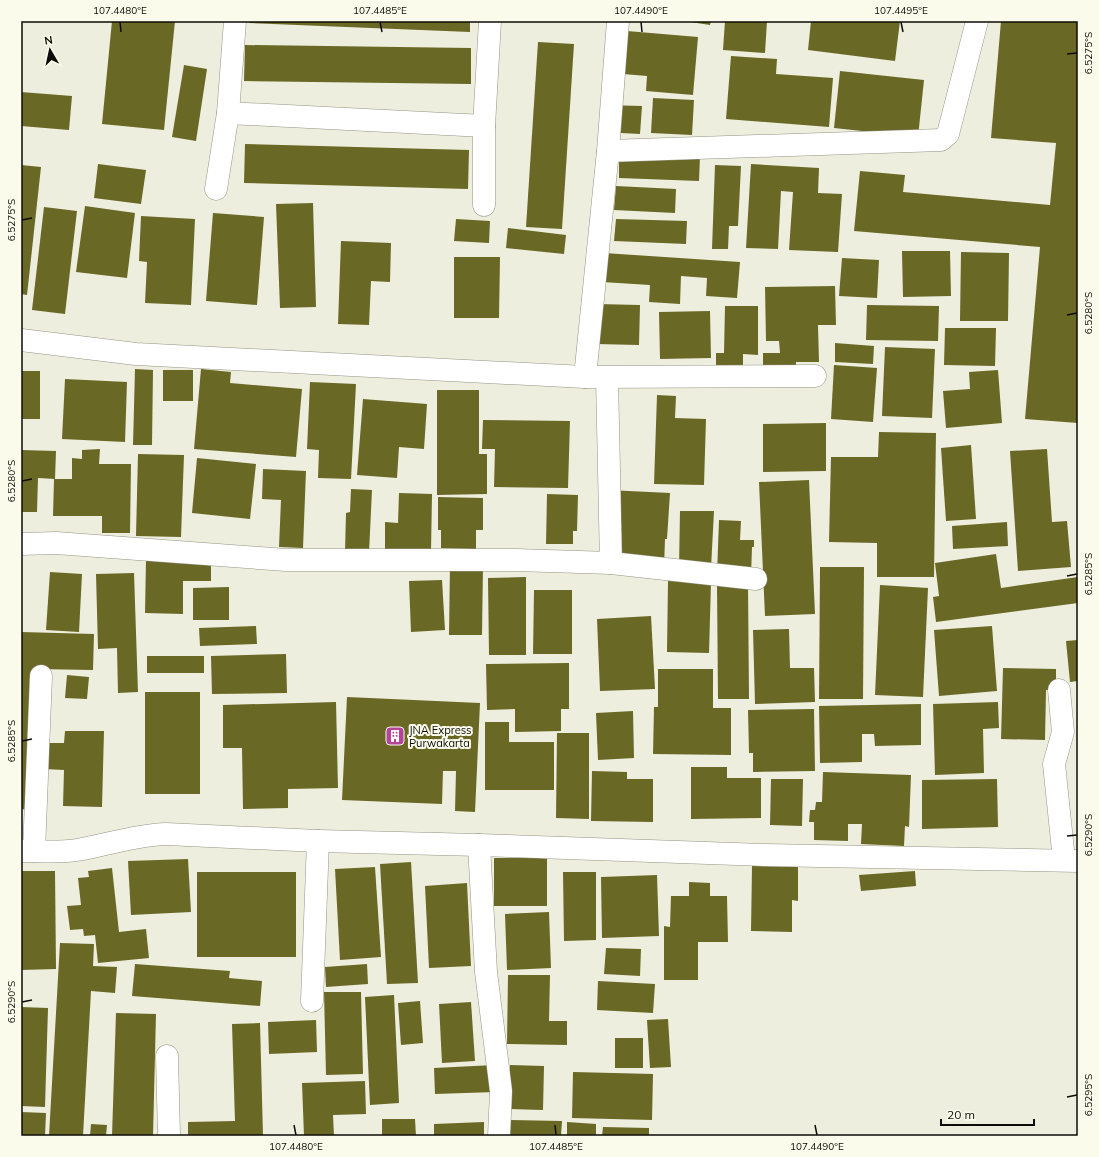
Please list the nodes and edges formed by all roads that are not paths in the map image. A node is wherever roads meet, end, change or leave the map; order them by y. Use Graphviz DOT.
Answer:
graph roads {
  1 [pos="235,21"];
  2 [pos="490,21"];
  3 [pos="618,21"];
  4 [pos="977,21"];
  5 [pos="228,113"];
  6 [pos="484,126"];
  7 [pos="608,151"];
  8 [pos="216,189"];
  9 [pos="484,205"];
  10 [pos="21,340"];
  11 [pos="815,376"];
  12 [pos="586,377"];
  13 [pos="608,378"];
  14 [pos="21,544"];
  15 [pos="611,563"];
  16 [pos="756,580"];
  17 [pos="41,676"];
  18 [pos="1059,690"];
  19 [pos="318,841"];
  20 [pos="479,845"];
  21 [pos="28,851"];
  22 [pos="1071,861"];
  23 [pos="312,1001"];
  24 [pos="167,1056"];
  25 [pos="169,1136"];
  26 [pos="499,1136"];
  1 -- 5 [label="street"];
  2 -- 6 [label="street"];
  3 -- 7 [label="street"];
  4 -- 7 [label="street"];
  5 -- 6 [label="street"];
  5 -- 8 [label="street"];
  6 -- 9 [label="street"];
  7 -- 12 [label="street"];
  10 -- 12 [label="street"];
  11 -- 13 [label="street"];
  12 -- 13 [label="street"];
  13 -- 15 [label="street"];
  14 -- 15 [label="street"];
  15 -- 16 [label="street"];
  17 -- 21 [label="street"];
  18 -- 22 [label="street"];
  19 -- 20 [label="street"];
  19 -- 21 [label="street"];
  19 -- 23 [label="street"];
  20 -- 22 [label="street"];
  20 -- 26 [label="street"];
  24 -- 25 [label="street"];
}
